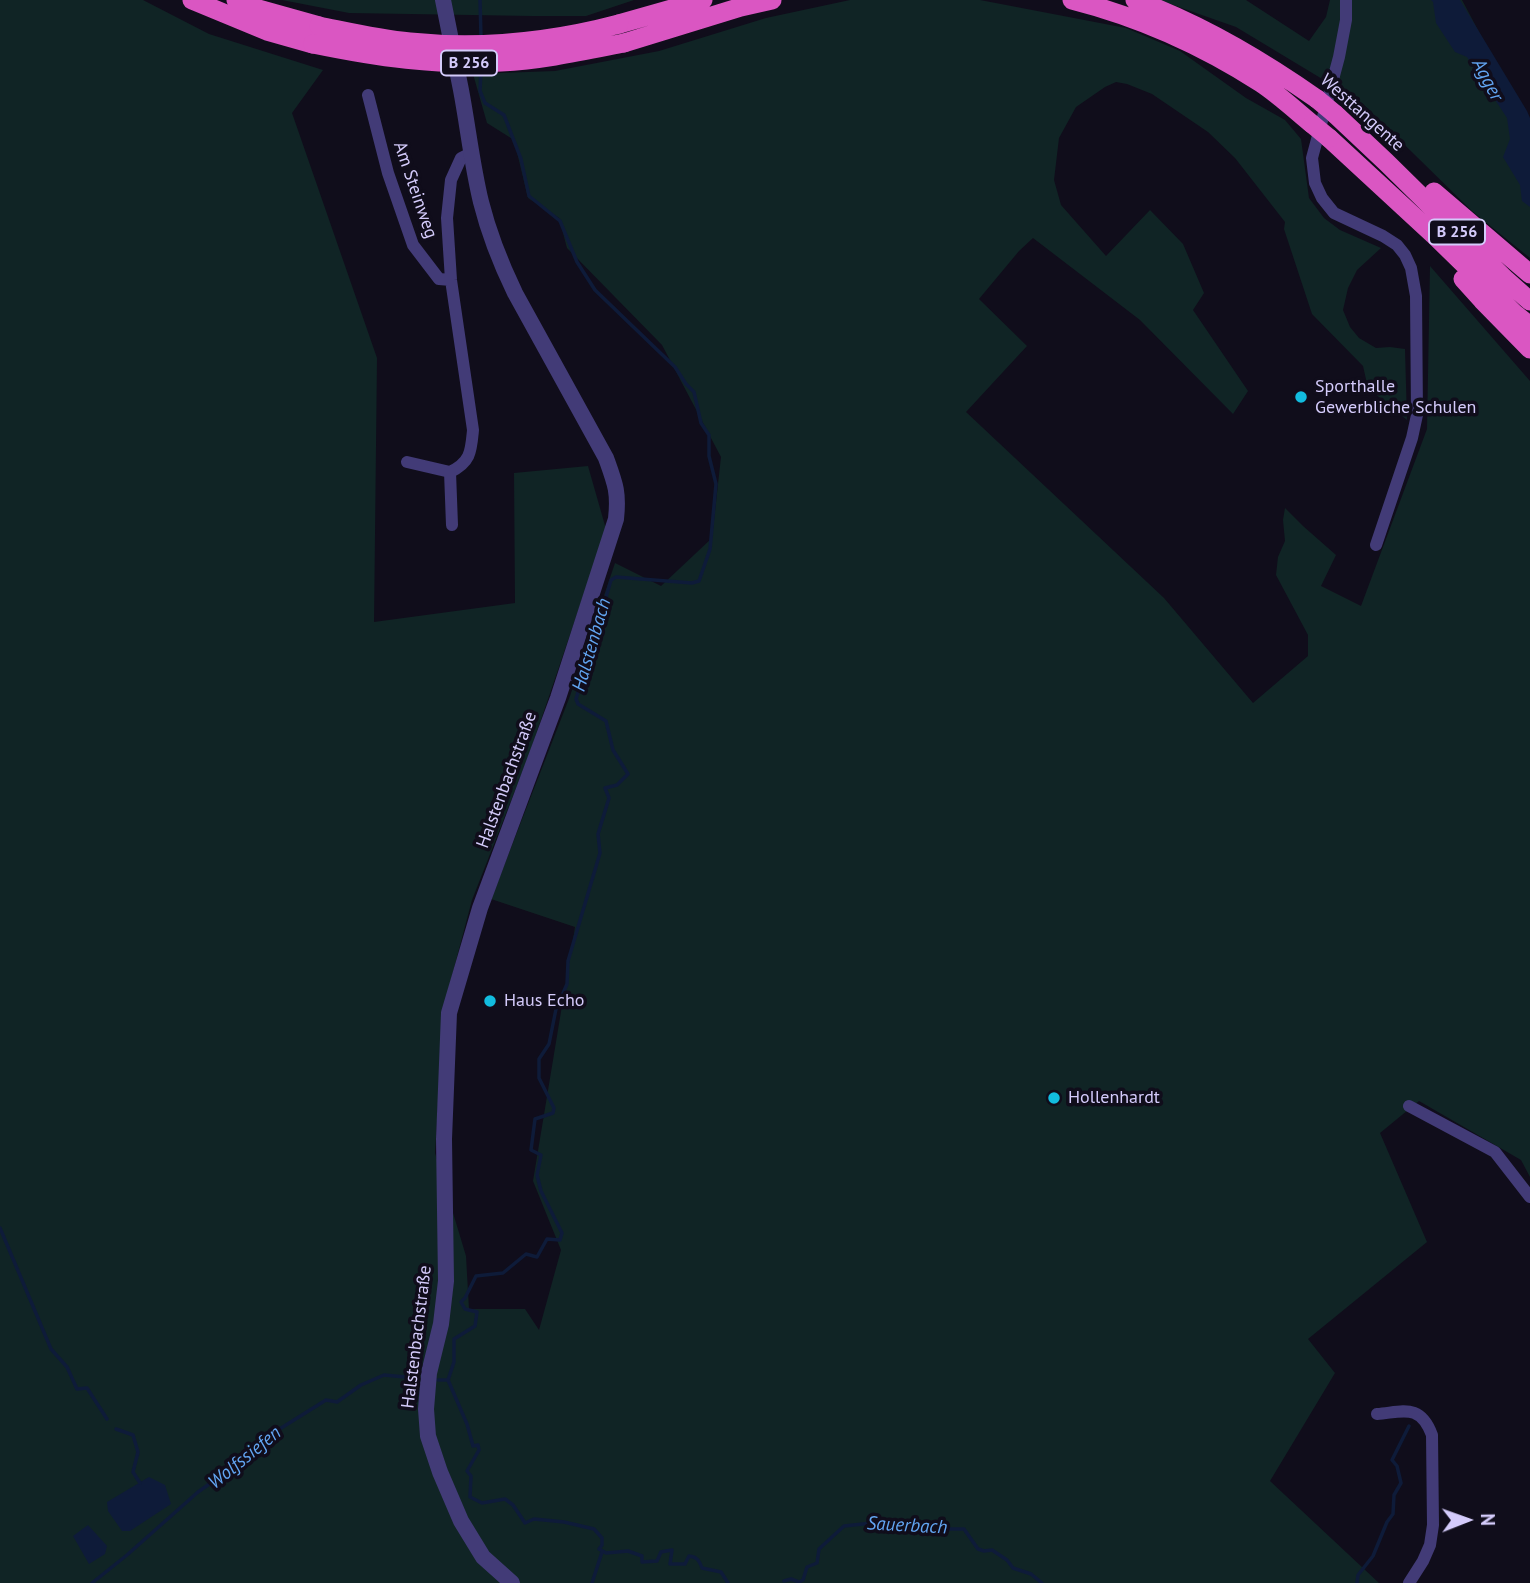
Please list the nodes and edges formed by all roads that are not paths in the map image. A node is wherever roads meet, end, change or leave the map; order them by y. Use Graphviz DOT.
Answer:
graph roads {
  1 [pos="192,0"];
  2 [pos="236,0"];
  3 [pos="443,0"];
  4 [pos="703,0"];
  5 [pos="772,0"];
  6 [pos="1072,0"];
  7 [pos="1135,0"];
  8 [pos="1346,0"];
  9 [pos="621,33"];
  10 [pos="316,35"];
  11 [pos="368,95"];
  12 [pos="471,152"];
  13 [pos="1386,162"];
  14 [pos="1434,235"];
  15 [pos="1525,271"];
  16 [pos="451,280"];
  17 [pos="1530,301"];
  18 [pos="1530,327"];
  19 [pos="1530,349"];
  20 [pos="407,462"];
  21 [pos="450,472"];
  22 [pos="452,525"];
  23 [pos="1376,545"];
  24 [pos="1409,1106"];
  25 [pos="1530,1197"];
  26 [pos="1377,1414"];
  27 [pos="512,1583"];
  28 [pos="1409,1583"];
  1 -- 10 [label="highway, B 256"];
  2 -- 10 [label="highway, B 256"];
  3 -- 12 [label="street, Halstenbachstraße"];
  4 -- 9 [label="highway, B 256"];
  5 -- 9 [label="highway, B 256"];
  6 -- 14 [label="highway, B 256, bridge"];
  7 -- 13 [label="highway, Westtangente / B 256, bridge"];
  8 -- 23 [label="street"];
  9 -- 10 [label="highway, B 256, bridge"];
  11 -- 16 [label="street, Am Steinweg"];
  12 -- 16 [label="street, Am Steinweg"];
  12 -- 27 [label="street, Halstenbachstraße"];
  13 -- 15 [label="highway, B 256"];
  13 -- 17 [label="highway, Westtangente / B 256"];
  14 -- 18 [label="highway, B 256"];
  14 -- 19 [label="highway, B 256"];
  16 -- 21 [label="street, Am Steinweg"];
  20 -- 21 [label="street"];
  21 -- 22 [label="street"];
  24 -- 25 [label="street"];
  26 -- 28 [label="street"];
}
